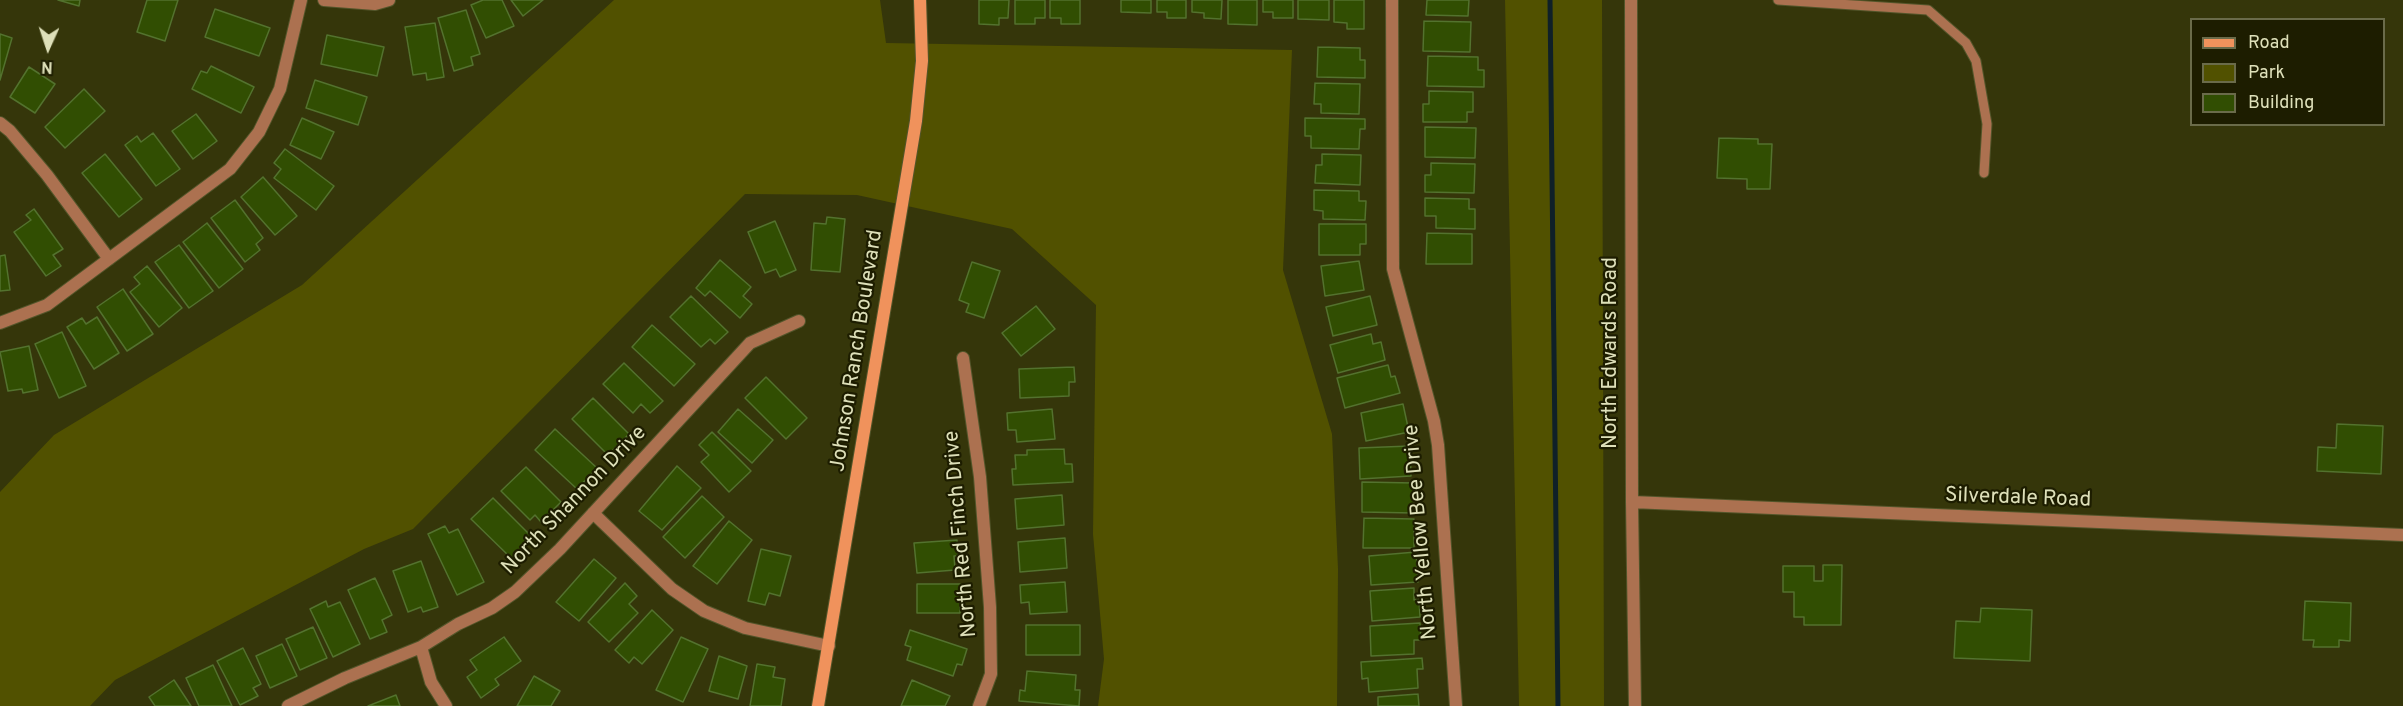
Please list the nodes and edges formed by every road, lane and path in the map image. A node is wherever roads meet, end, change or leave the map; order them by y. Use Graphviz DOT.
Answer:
graph roads {
  1 [pos="301,0"];
  2 [pos="324,0"];
  3 [pos="389,0"];
  4 [pos="920,0"];
  5 [pos="1392,0"];
  6 [pos="1631,0"];
  7 [pos="1778,0"];
  8 [pos="0,123"];
  9 [pos="1984,173"];
  10 [pos="109,260"];
  11 [pos="799,321"];
  12 [pos="0,323"];
  13 [pos="963,358"];
  14 [pos="1632,502"];
  15 [pos="593,513"];
  16 [pos="2403,535"];
  17 [pos="829,645"];
  18 [pos="421,646"];
  19 [pos="288,706"];
  20 [pos="446,706"];
  21 [pos="818,706"];
  22 [pos="979,706"];
  23 [pos="1456,706"];
  24 [pos="1635,706"];
  1 -- 10 [label="street"];
  2 -- 3 [label="street"];
  4 -- 17 [label="street, Johnson Ranch Boulevard"];
  5 -- 23 [label="street, North Yellow Bee Drive"];
  6 -- 14 [label="street, North Edwards Road"];
  7 -- 9 [label="lane"];
  8 -- 10 [label="street"];
  10 -- 12 [label="street"];
  11 -- 15 [label="street, North Shannon Drive"];
  13 -- 22 [label="street, North Red Finch Drive"];
  14 -- 16 [label="street, Silverdale Road"];
  14 -- 24 [label="street, North Edwards Road"];
  15 -- 17 [label="street"];
  15 -- 18 [label="street, North Shannon Drive"];
  17 -- 21 [label="street, Johnson Ranch Boulevard"];
  18 -- 19 [label="street, North Shannon Drive"];
  18 -- 20 [label="street"];
}
